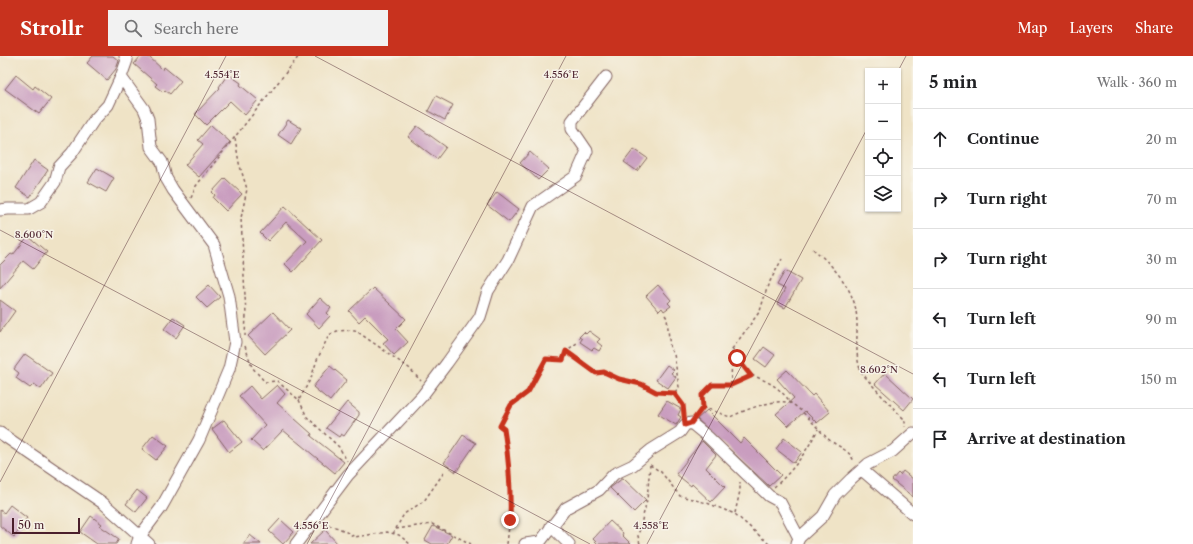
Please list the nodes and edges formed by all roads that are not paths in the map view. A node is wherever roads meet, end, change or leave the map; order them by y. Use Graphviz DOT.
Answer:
graph roads {
  1 [pos="125,56"];
  2 [pos="121,77"];
  3 [pos="606,77"];
  4 [pos="0,210"];
  5 [pos="0,433"];
  6 [pos="909,436"];
  7 [pos="862,470"];
  8 [pos="913,514"];
  9 [pos="551,526"];
  10 [pos="139,540"];
  11 [pos="798,541"];
  12 [pos="149,544"];
  13 [pos="296,544"];
  14 [pos="526,544"];
  15 [pos="569,544"];
  1 -- 2 [label="street"];
  2 -- 4 [label="street"];
  2 -- 10 [label="street"];
  3 -- 13 [label="street"];
  5 -- 10 [label="street"];
  6 -- 7 [label="street"];
  7 -- 8 [label="street"];
  7 -- 11 [label="street"];
  9 -- 11 [label="street"];
  9 -- 14 [label="street"];
  9 -- 15 [label="street"];
  10 -- 12 [label="street"];
}
